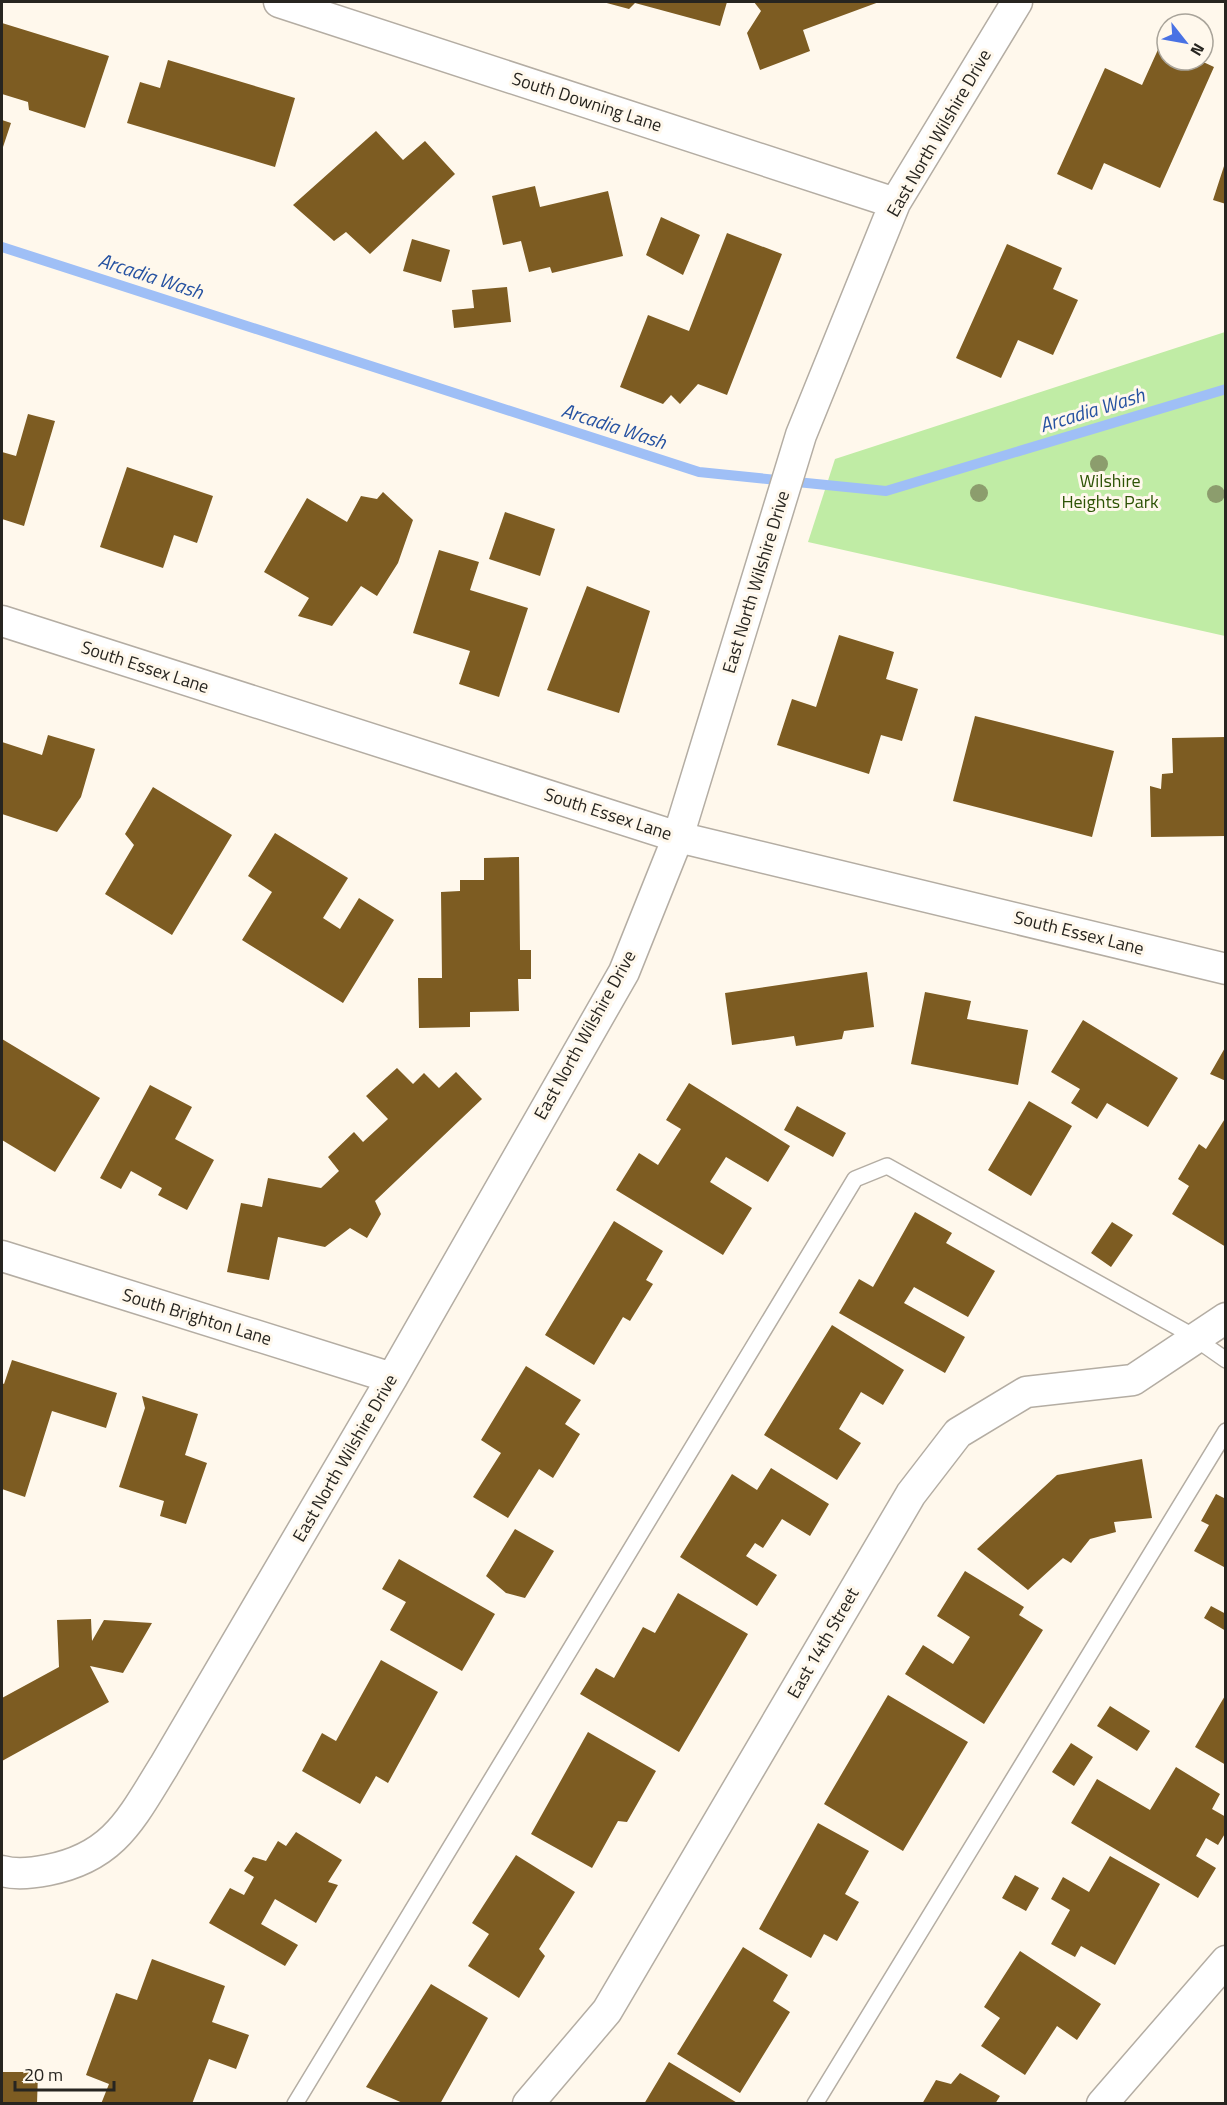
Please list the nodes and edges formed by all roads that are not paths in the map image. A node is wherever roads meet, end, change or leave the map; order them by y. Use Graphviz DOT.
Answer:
graph roads {
  1 [pos="279,2"];
  2 [pos="1017,2"];
  3 [pos="895,203"];
  4 [pos="2,621"];
  5 [pos="678,837"];
  6 [pos="1226,969"];
  7 [pos="2,1256"];
  8 [pos="1226,1318"];
  9 [pos="1195,1338"];
  10 [pos="1226,1360"];
  11 [pos="392,1378"];
  12 [pos="1226,1431"];
  13 [pos="2,1871"];
  14 [pos="1226,1960"];
  15 [pos="295,2103"];
  16 [pos="528,2103"];
  17 [pos="815,2103"];
  18 [pos="1102,2103"];
  1 -- 3 [label="street, South Downing Lane"];
  2 -- 3 [label="street, East North Wilshire Drive"];
  3 -- 5 [label="street, East North Wilshire Drive"];
  4 -- 5 [label="street, South Essex Lane"];
  5 -- 6 [label="street, South Essex Lane"];
  5 -- 11 [label="street, East North Wilshire Drive"];
  7 -- 11 [label="street, South Brighton Lane"];
  8 -- 9 [label="street, East 14th Street"];
  9 -- 10 [label="lane"];
  9 -- 15 [label="lane"];
  9 -- 16 [label="street, East 14th Street"];
  11 -- 13 [label="street, East North Wilshire Drive"];
  12 -- 17 [label="lane"];
  14 -- 18 [label="street"];
}
